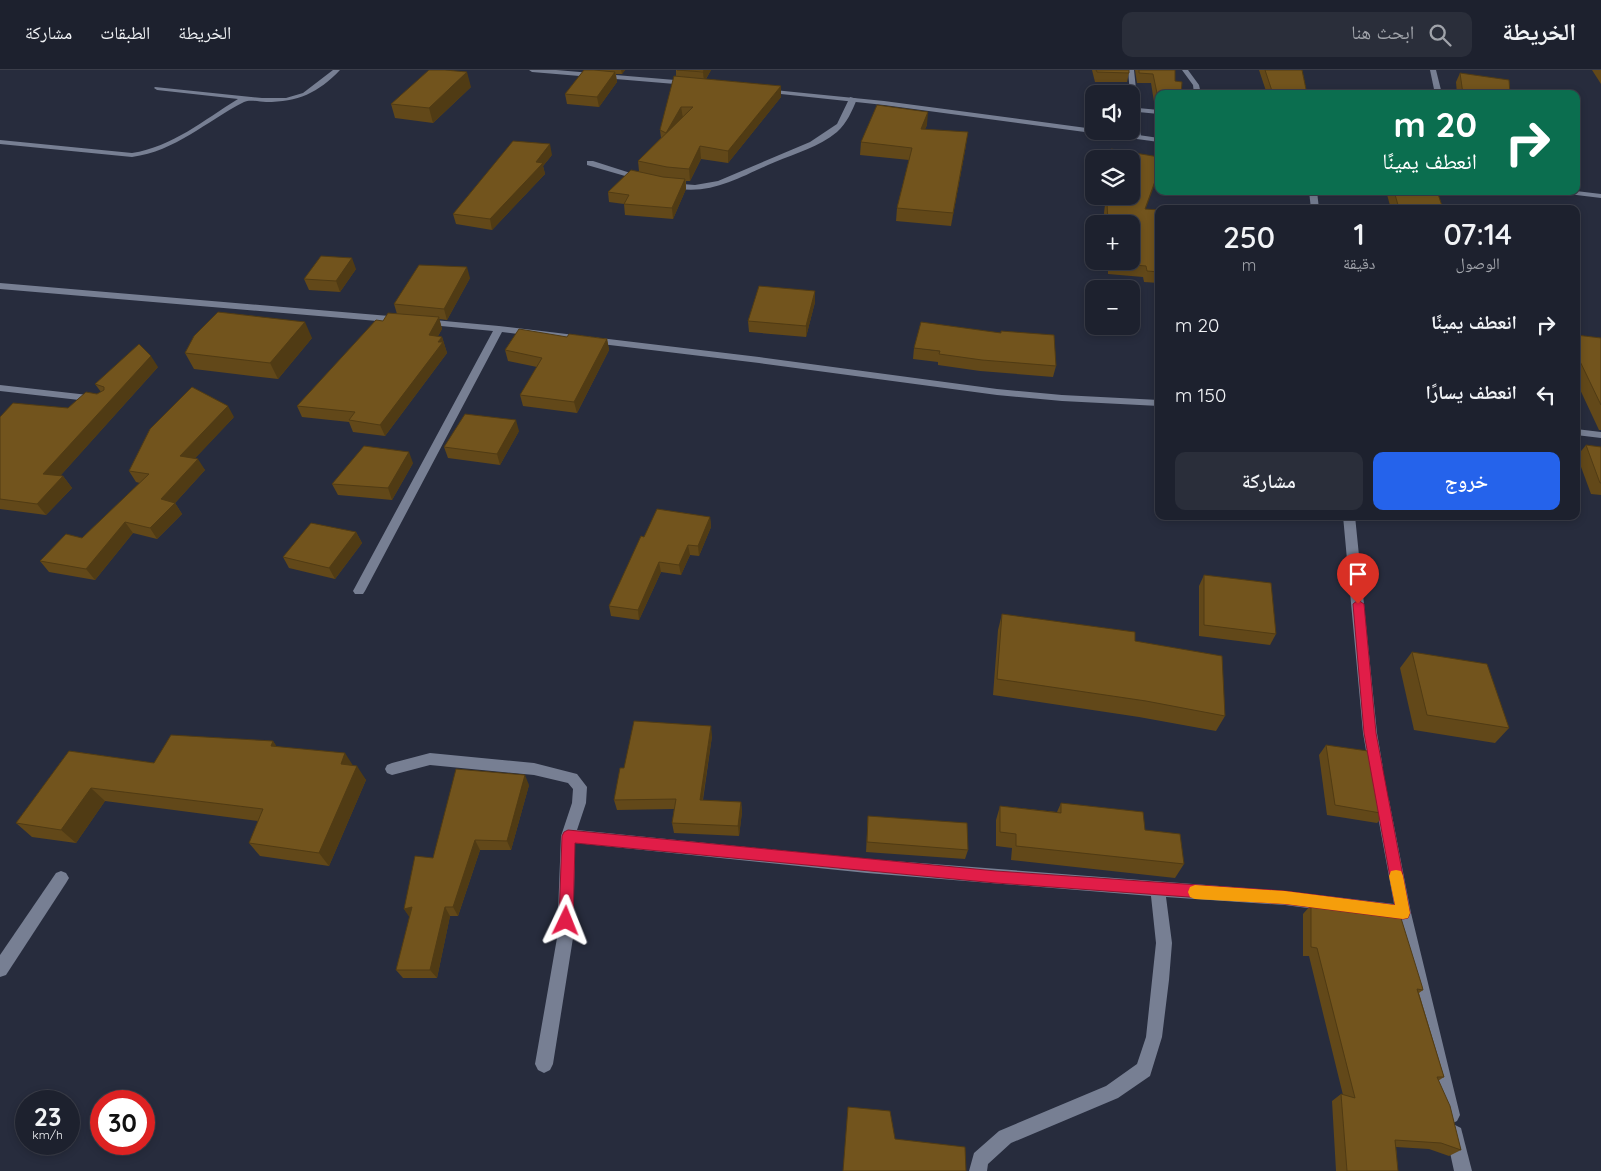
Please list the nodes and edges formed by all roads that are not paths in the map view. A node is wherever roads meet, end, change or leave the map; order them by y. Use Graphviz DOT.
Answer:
graph roads {
  1 [pos="337,70"];
  2 [pos="532,70"];
  3 [pos="1131,70"];
  4 [pos="1185,70"];
  5 [pos="1433,70"];
  6 [pos="694,84"];
  7 [pos="1133,85"];
  8 [pos="157,88"];
  9 [pos="752,89"];
  10 [pos="1197,90"];
  11 [pos="1438,90"];
  12 [pos="245,98"];
  13 [pos="853,99"];
  14 [pos="1140,110"];
  15 [pos="1155,112"];
  16 [pos="1085,130"];
  17 [pos="1140,137"];
  18 [pos="1155,139"];
  19 [pos="0,142"];
  20 [pos="590,163"];
  21 [pos="1580,193"];
  22 [pos="1601,196"];
  23 [pos="0,286"];
  24 [pos="499,329"];
  25 [pos="0,388"];
  26 [pos="105,400"];
  27 [pos="1155,403"];
  28 [pos="1580,432"];
  29 [pos="1601,435"];
  30 [pos="1349,520"];
  31 [pos="359,591"];
  32 [pos="392,769"];
  33 [pos="568,836"];
  34 [pos="61,878"];
  35 [pos="1158,890"];
  36 [pos="1403,913"];
  37 [pos="0,969"];
  38 [pos="544,1064"];
  39 [pos="978,1171"];
  40 [pos="1463,1171"];
  1 -- 12 [label="street"];
  2 -- 6 [label="street"];
  3 -- 7 [label="street"];
  4 -- 10 [label="street"];
  5 -- 11 [label="street"];
  8 -- 12 [label="street"];
  9 -- 13 [label="street"];
  12 -- 19 [label="street"];
  13 -- 16 [label="street"];
  13 -- 20 [label="street"];
  14 -- 15 [label="street"];
  17 -- 18 [label="street"];
  21 -- 22 [label="street"];
  23 -- 24 [label="street"];
  24 -- 27 [label="street"];
  24 -- 31 [label="street"];
  25 -- 26 [label="street"];
  28 -- 29 [label="street"];
  30 -- 36 [label="street"];
  32 -- 33 [label="street"];
  33 -- 35 [label="street"];
  33 -- 38 [label="street"];
  34 -- 37 [label="street"];
  35 -- 36 [label="street"];
  35 -- 39 [label="street"];
  36 -- 40 [label="street"];
}
